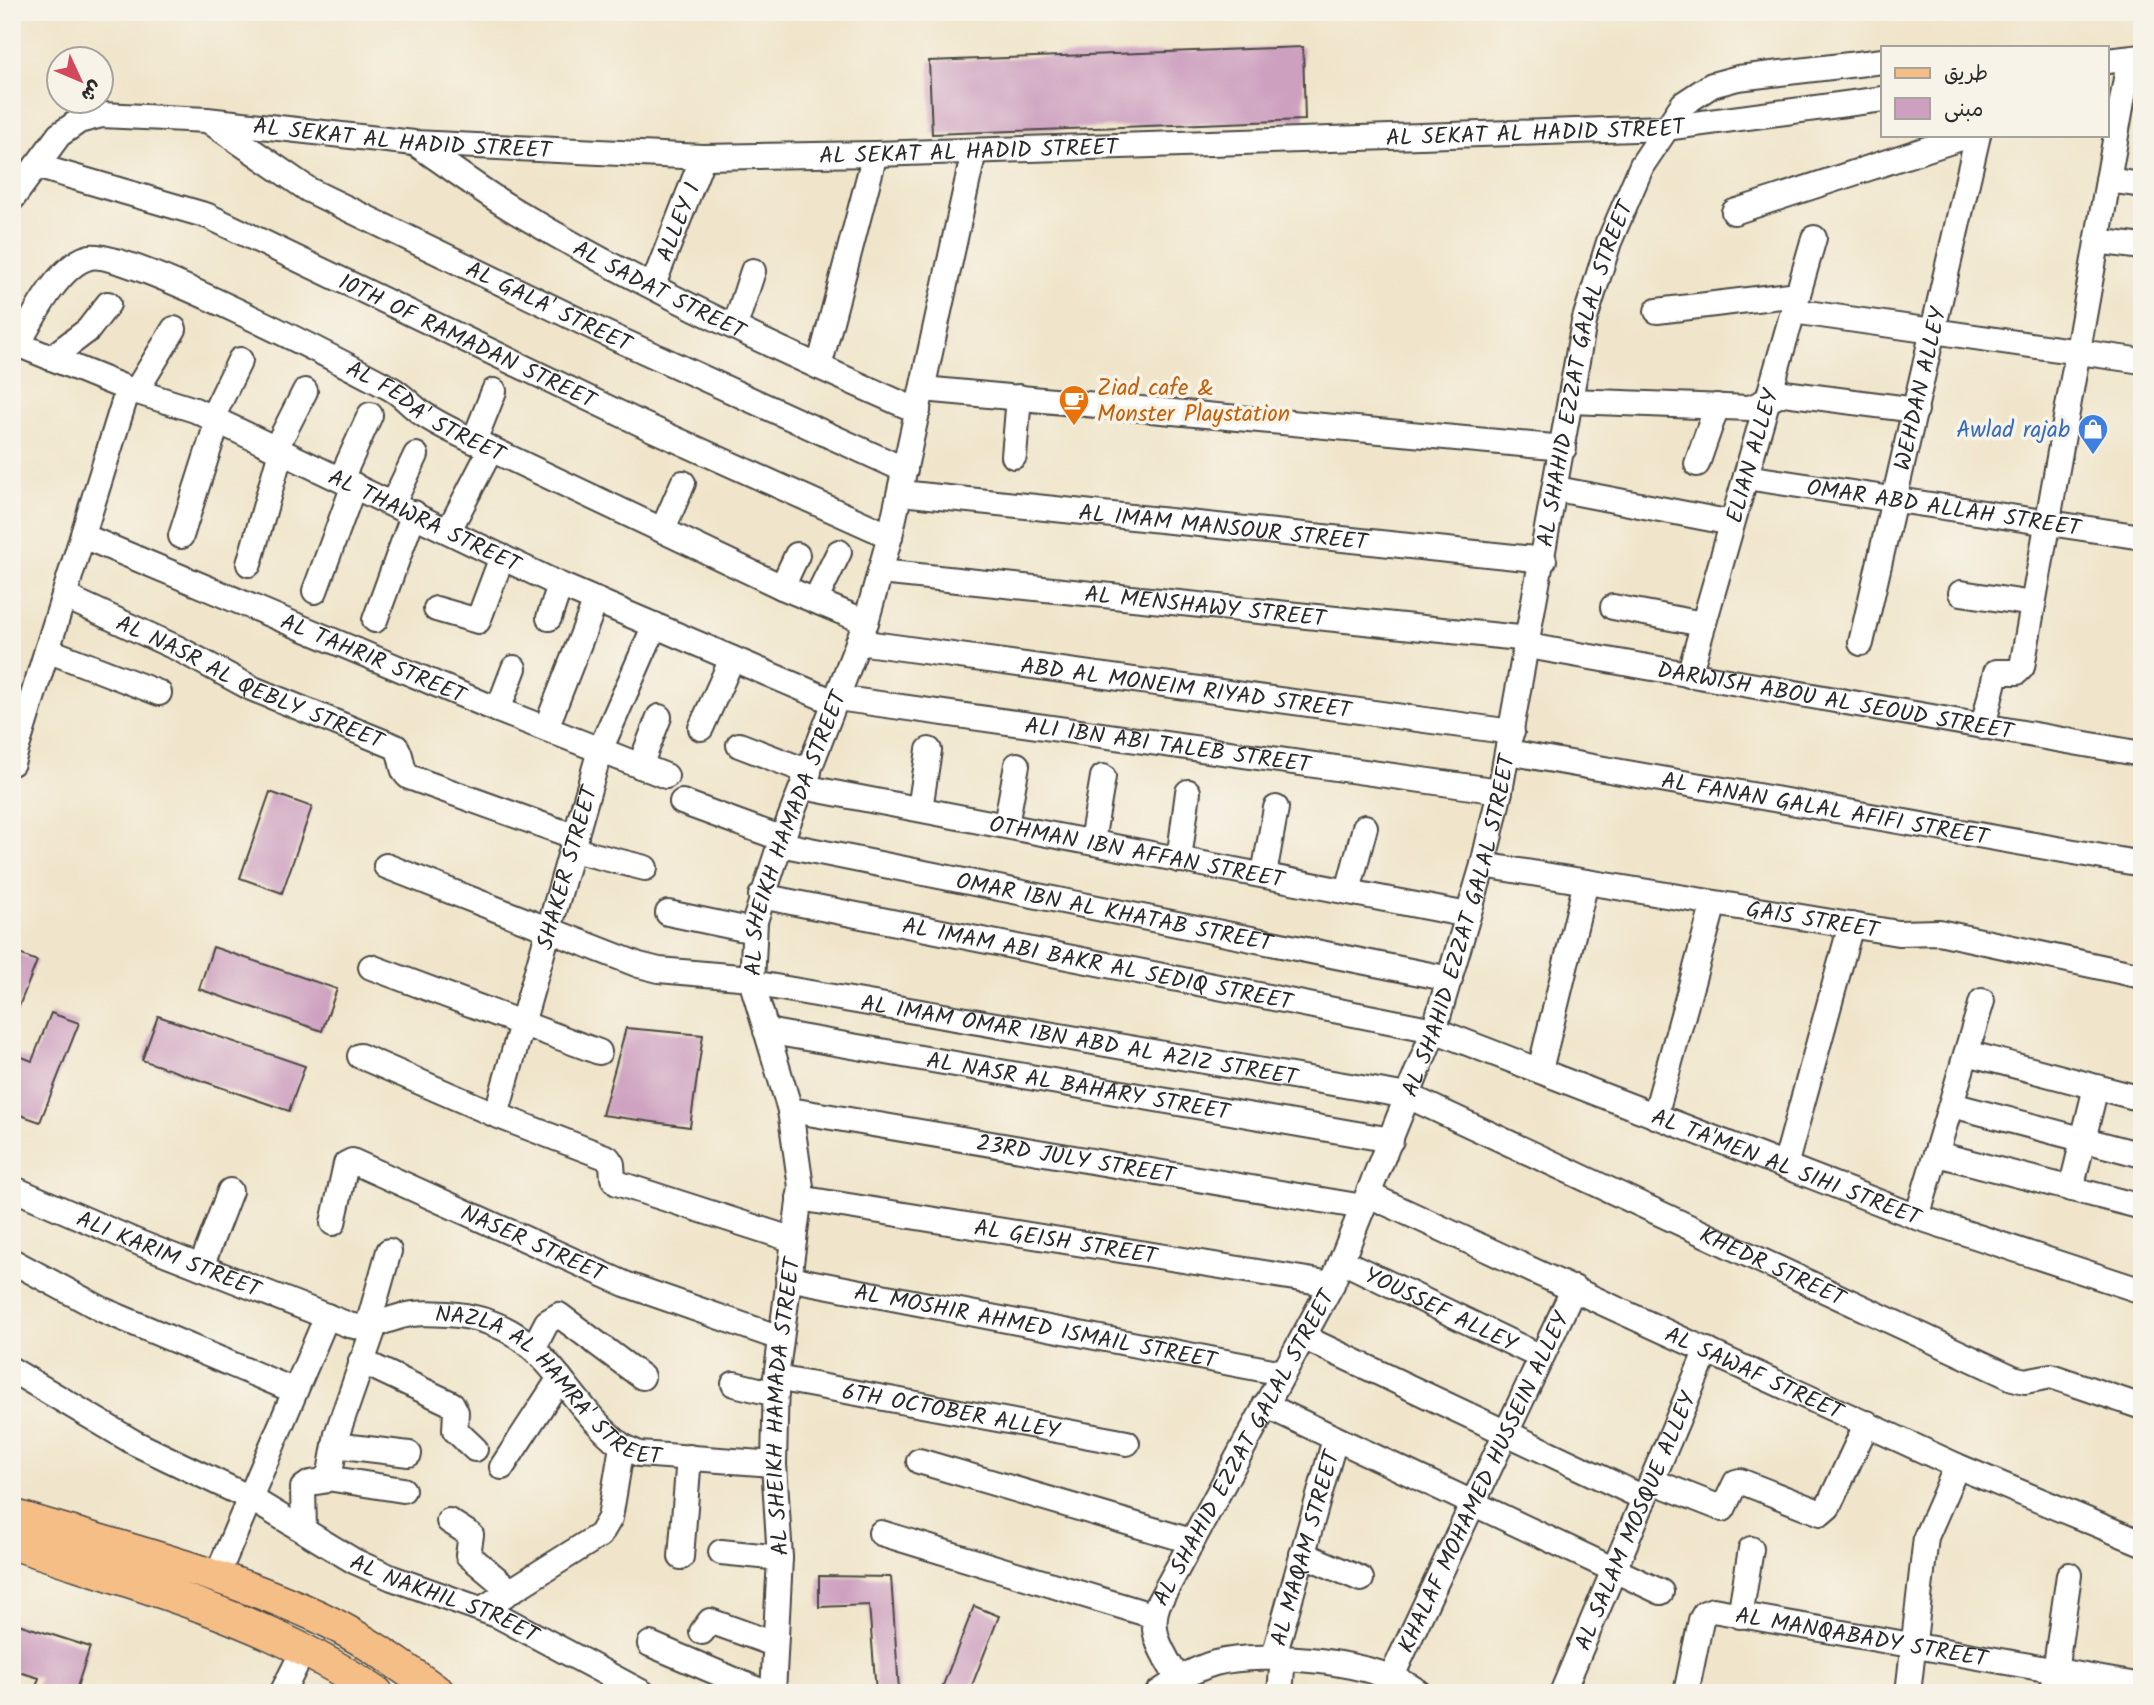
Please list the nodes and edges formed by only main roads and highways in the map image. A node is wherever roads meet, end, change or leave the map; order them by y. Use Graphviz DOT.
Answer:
graph roads {
  1 [pos="12,1515"];
  2 [pos="12,1543"];
  3 [pos="319,1617"];
  4 [pos="304,1648"];
  5 [pos="377,1693"];
  6 [pos="439,1693"];
  1 -- 3 [label="main road"];
  2 -- 4 [label="main road"];
  3 -- 4 [label="main road"];
  3 -- 6 [label="main road"];
  4 -- 5 [label="main road"];
}
